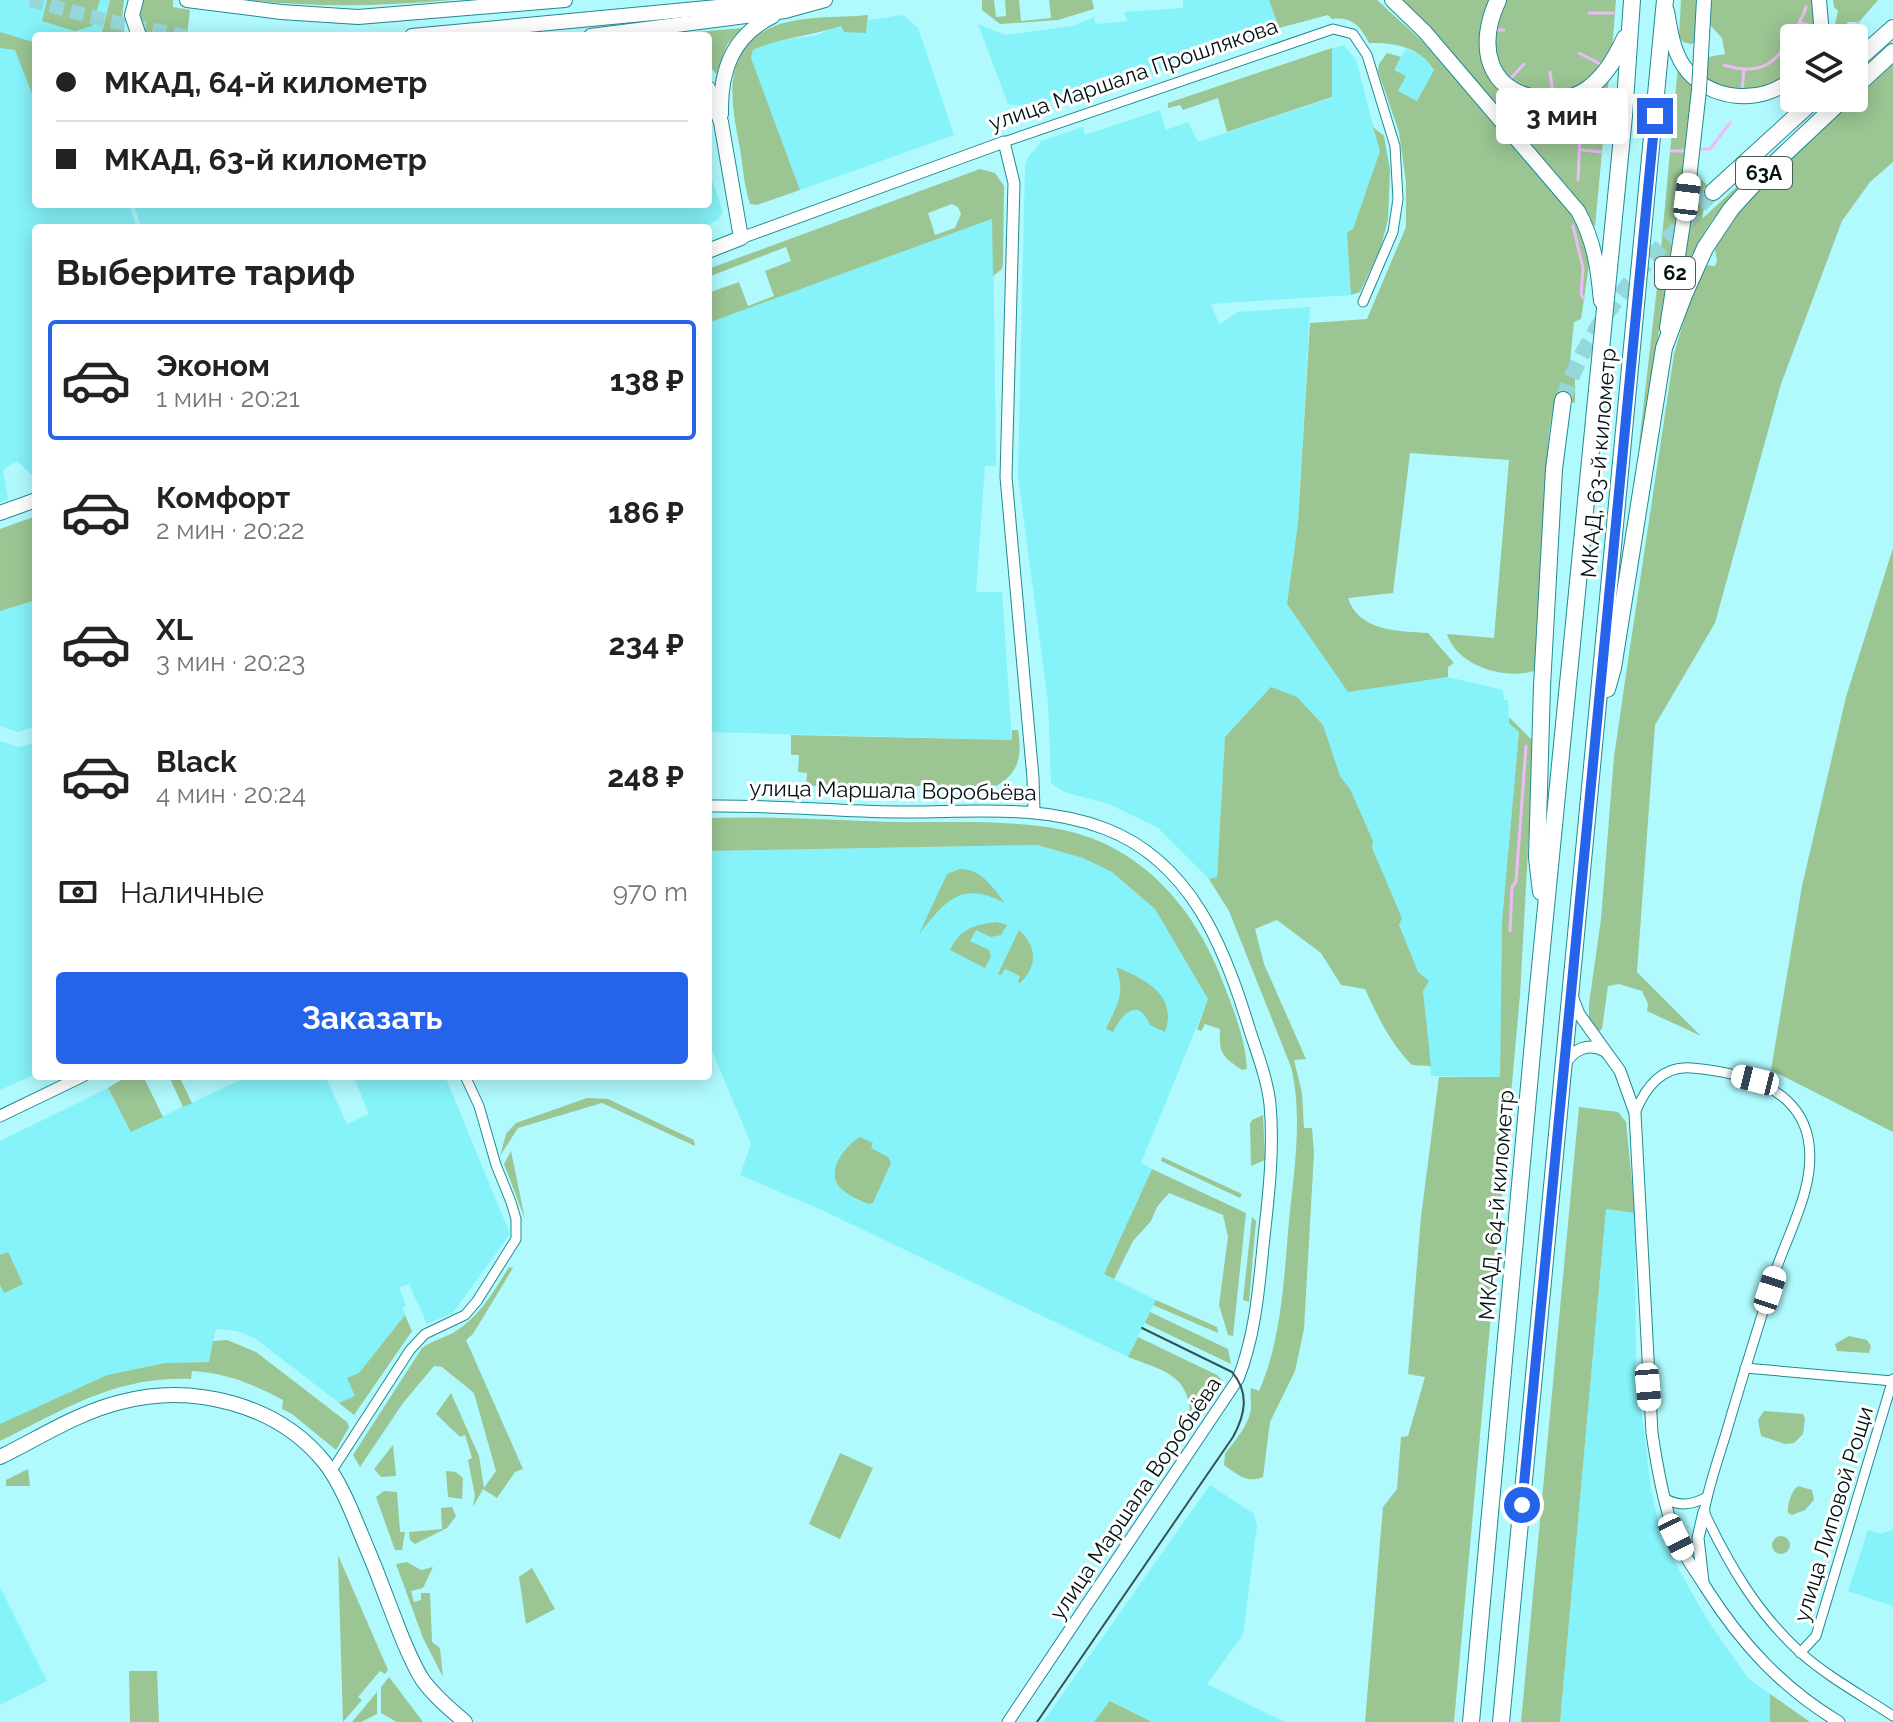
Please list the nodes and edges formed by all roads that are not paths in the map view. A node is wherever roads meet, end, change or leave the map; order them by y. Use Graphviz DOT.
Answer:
graph roads {
  1 [pos="136,0"];
  2 [pos="187,0"];
  3 [pos="565,0"];
  4 [pos="825,0"];
  5 [pos="1392,0"];
  6 [pos="1498,0"];
  7 [pos="1632,0"];
  8 [pos="1704,0"];
  9 [pos="1819,0"];
  10 [pos="1665,1"];
  11 [pos="788,5"];
  12 [pos="1821,24"];
  13 [pos="1893,28"];
  14 [pos="1630,29"];
  15 [pos="636,31"];
  16 [pos="138,32"];
  17 [pos="461,32"];
  18 [pos="627,32"];
  19 [pos="641,32"];
  20 [pos="1868,50"];
  21 [pos="1893,52"];
  22 [pos="1868,75"];
  23 [pos="1780,87"];
  24 [pos="712,98"];
  25 [pos="1801,112"];
  26 [pos="1829,112"];
  27 [pos="721,122"];
  28 [pos="1004,142"];
  29 [pos="1713,192"];
  30 [pos="741,238"];
  31 [pos="712,249"];
  32 [pos="1363,302"];
  33 [pos="1603,318"];
  34 [pos="1664,348"];
  35 [pos="1563,400"];
  36 [pos="32,501"];
  37 [pos="0,513"];
  38 [pos="1567,693"];
  39 [pos="1595,737"];
  40 [pos="712,806"];
  41 [pos="1034,811"];
  42 [pos="1546,925"];
  43 [pos="1570,987"];
  44 [pos="1606,1052"];
  45 [pos="1563,1070"];
  46 [pos="75,1080"];
  47 [pos="467,1080"];
  48 [pos="1628,1089"];
  49 [pos="1645,1092"];
  50 [pos="1635,1113"];
  51 [pos="0,1116"];
  52 [pos="1745,1368"];
  53 [pos="1893,1380"];
  54 [pos="0,1457"];
  55 [pos="331,1472"];
  56 [pos="1707,1497"];
  57 [pos="1664,1498"];
  58 [pos="1704,1512"];
  59 [pos="1703,1583"];
  60 [pos="1800,1653"];
  61 [pos="1893,1716"];
  62 [pos="465,1722"];
  63 [pos="1008,1722"];
  64 [pos="1471,1722"];
  65 [pos="1501,1722"];
  66 [pos="1839,1722"];
  1 -- 16 [label="main road"];
  2 -- 3 [label="main road"];
  4 -- 11 [label="main road"];
  5 -- 33 [label="main road"];
  6 -- 14 [label="highway"];
  7 -- 14 [label="highway, МКАД, 63-й километр"];
  8 -- 34 [label="main road, 62, bridge"];
  9 -- 12 [label="main road"];
  10 -- 23 [label="main road"];
  10 -- 39 [label="highway, МКАД, 63-й километр"];
  11 -- 15 [label="main road"];
  11 -- 17 [label="main road"];
  11 -- 27 [label="main road"];
  13 -- 20 [label="highway"];
  14 -- 33 [label="highway, МКАД, 63-й километр"];
  15 -- 18 [label="main road"];
  15 -- 19 [label="main road"];
  21 -- 22 [label="highway"];
  24 -- 27 [label="main road"];
  25 -- 29 [label="highway"];
  26 -- 34 [label="highway, 63A"];
  27 -- 30 [label="main road"];
  28 -- 30 [label="street, улица Маршала Прошлякова"];
  28 -- 32 [label="street, улица Маршала Прошлякова"];
  28 -- 41 [label="street"];
  30 -- 31 [label="main road, улица Маршала Прошлякова"];
  33 -- 38 [label="highway, МКАД, 63-й километр"];
  34 -- 39 [label="highway"];
  35 -- 42 [label="highway"];
  36 -- 37 [label="main road"];
  38 -- 42 [label="highway, МКАД, 64-й километр"];
  39 -- 43 [label="highway, МКАД, 63-й километр"];
  40 -- 41 [label="street, улица Маршала Воробьёва"];
  41 -- 63 [label="street, улица Маршала Воробьёва"];
  42 -- 64 [label="highway, МКАД, 64-й километр"];
  43 -- 44 [label="street"];
  43 -- 45 [label="highway"];
  44 -- 45 [label="street"];
  44 -- 48 [label="street"];
  45 -- 65 [label="highway"];
  46 -- 51 [label="street"];
  47 -- 55 [label="street"];
  48 -- 49 [label="street"];
  48 -- 50 [label="street"];
  49 -- 50 [label="street"];
  49 -- 52 [label="street"];
  50 -- 57 [label="street"];
  52 -- 53 [label="street"];
  52 -- 56 [label="street"];
  53 -- 60 [label="street, улица Липовой Рощи"];
  54 -- 55 [label="main road"];
  55 -- 62 [label="main road"];
  56 -- 57 [label="street"];
  56 -- 58 [label="street"];
  57 -- 59 [label="street"];
  58 -- 59 [label="street"];
  58 -- 60 [label="street"];
  59 -- 66 [label="street"];
  60 -- 61 [label="street"];
}
